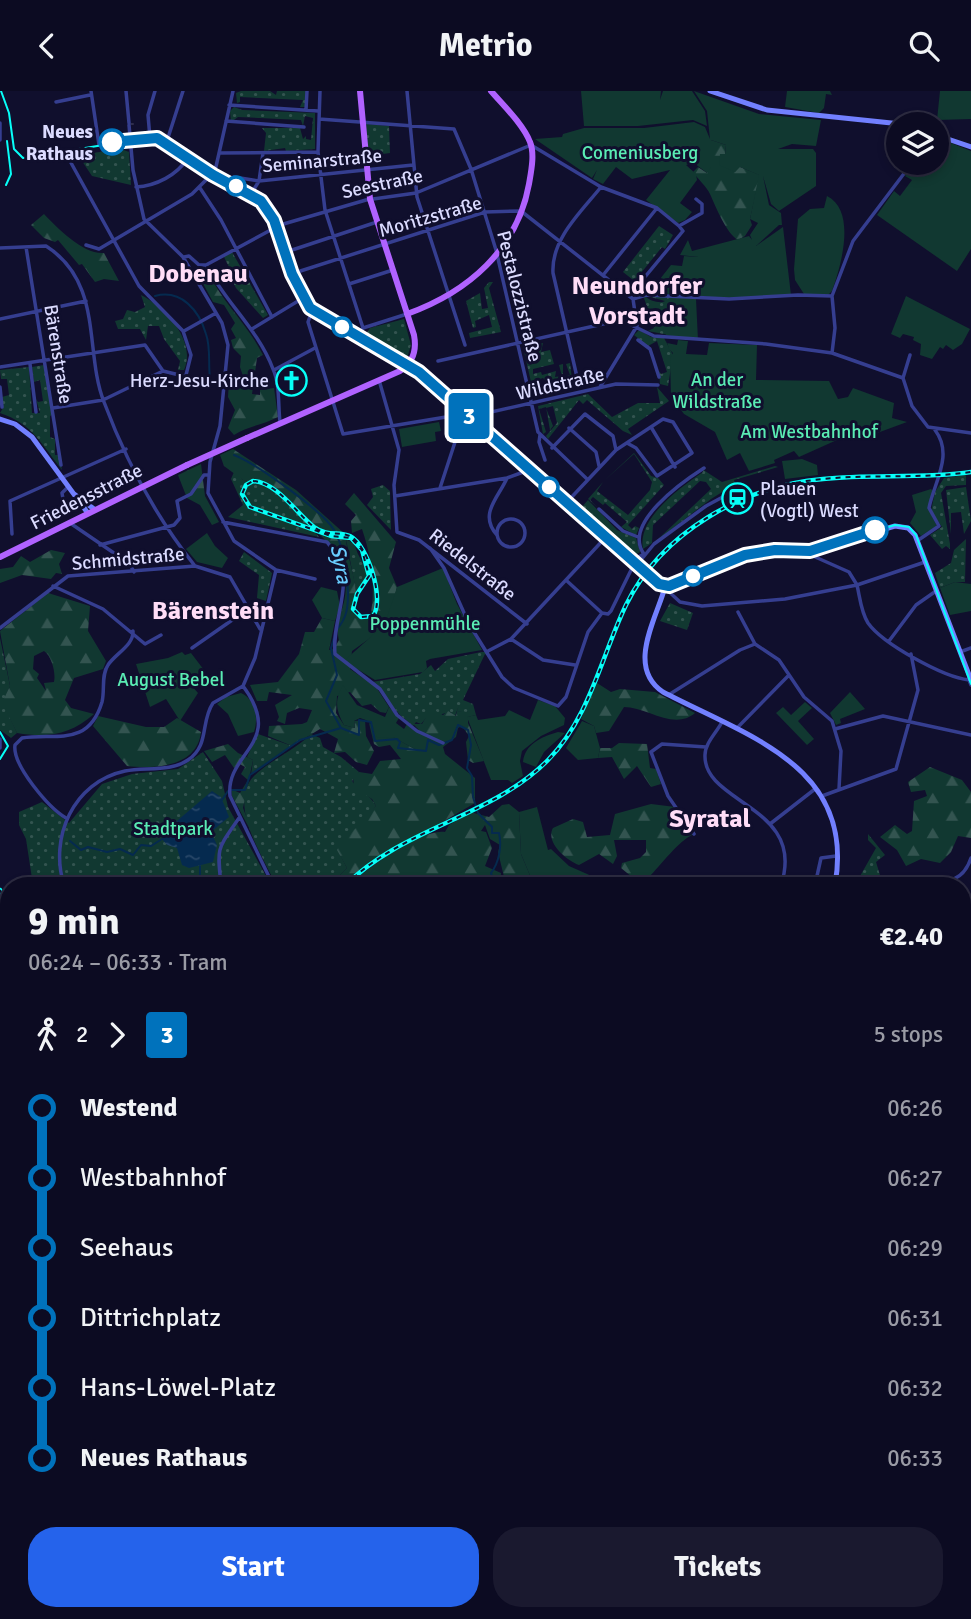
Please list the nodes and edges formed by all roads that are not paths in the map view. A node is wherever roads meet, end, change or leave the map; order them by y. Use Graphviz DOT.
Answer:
graph roads {
  1 [pos="126,91"];
  2 [pos="155,91"];
  3 [pos="183,91"];
  4 [pos="233,91"];
  5 [pos="307,91"];
  6 [pos="320,91"];
  7 [pos="360,91"];
  8 [pos="407,91"];
  9 [pos="491,91"];
  10 [pos="710,91"];
  11 [pos="91,93"];
  12 [pos="56,102"];
  13 [pos="229,106"];
  14 [pos="306,110"];
  15 [pos="318,111"];
  16 [pos="320,119"];
  17 [pos="226,121"];
  18 [pos="361,121"];
  19 [pos="886,122"];
  20 [pos="0,123"];
  21 [pos="410,125"];
  22 [pos="304,127"];
  23 [pos="150,138"];
  24 [pos="949,139"];
  25 [pos="0,140"];
  26 [pos="130,140"];
  27 [pos="166,144"];
  28 [pos="99,145"];
  29 [pos="531,145"];
  30 [pos="971,147"];
  31 [pos="318,152"];
  32 [pos="219,153"];
  33 [pos="263,153"];
  34 [pos="187,159"];
  35 [pos="70,161"];
  36 [pos="413,165"];
  37 [pos="471,169"];
  38 [pos="367,170"];
  39 [pos="903,175"];
  40 [pos="212,176"];
  41 [pos="321,176"];
  42 [pos="234,177"];
  43 [pos="259,181"];
  44 [pos="136,187"];
  45 [pos="601,187"];
  46 [pos="200,188"];
  47 [pos="416,193"];
  48 [pos="251,194"];
  49 [pos="370,199"];
  50 [pos="696,199"];
  51 [pos="657,208"];
  52 [pos="325,210"];
  53 [pos="523,211"];
  54 [pos="485,212"];
  55 [pos="146,222"];
  56 [pos="377,222"];
  57 [pos="679,226"];
  58 [pos="275,227"];
  59 [pos="427,230"];
  60 [pos="333,236"];
  61 [pos="561,239"];
  62 [pos="114,241"];
  63 [pos="384,243"];
  64 [pos="86,245"];
  65 [pos="26,247"];
  66 [pos="0,248"];
  67 [pos="234,249"];
  68 [pos="282,253"];
  69 [pos="497,255"];
  70 [pos="183,257"];
  71 [pos="340,257"];
  72 [pos="206,265"];
  73 [pos="393,270"];
  74 [pos="291,274"];
  75 [pos="604,274"];
  76 [pos="349,284"];
  77 [pos="449,295"];
  78 [pos="832,296"];
  79 [pos="632,297"];
  80 [pos="303,298"];
  81 [pos="86,301"];
  82 [pos="39,311"];
  83 [pos="312,311"];
  84 [pos="216,313"];
  85 [pos="407,314"];
  86 [pos="272,317"];
  87 [pos="0,319"];
  88 [pos="637,326"];
  89 [pos="363,328"];
  90 [pos="252,329"];
  91 [pos="183,331"];
  92 [pos="566,331"];
  93 [pos="358,337"];
  94 [pos="638,340"];
  95 [pos="517,342"];
  96 [pos="465,347"];
  97 [pos="316,348"];
  98 [pos="96,353"];
  99 [pos="831,353"];
  100 [pos="910,355"];
  101 [pos="438,361"];
  102 [pos="46,362"];
  103 [pos="30,364"];
  104 [pos="408,365"];
  105 [pos="0,367"];
  106 [pos="274,370"];
  107 [pos="163,371"];
  108 [pos="186,375"];
  109 [pos="659,377"];
  110 [pos="903,378"];
  111 [pos="380,380"];
  112 [pos="570,381"];
  113 [pos="658,385"];
  114 [pos="224,386"];
  115 [pos="0,387"];
  116 [pos="599,388"];
  117 [pos="332,399"];
  118 [pos="103,400"];
  119 [pos="531,404"];
  120 [pos="2,407"];
  121 [pos="458,407"];
  122 [pos="53,408"];
  123 [pos="36,412"];
  124 [pos="469,417"];
  125 [pos="0,419"];
  126 [pos="280,422"];
  127 [pos="394,426"];
  128 [pos="651,427"];
  129 [pos="569,428"];
  130 [pos="934,430"];
  131 [pos="971,433"];
  132 [pos="540,435"];
  133 [pos="544,441"];
  134 [pos="627,443"];
  135 [pos="540,446"];
  136 [pos="552,448"];
  137 [pos="126,449"];
  138 [pos="616,450"];
  139 [pos="545,460"];
  140 [pos="61,465"];
  141 [pos="599,466"];
  142 [pos="675,467"];
  143 [pos="704,468"];
  144 [pos="529,470"];
  145 [pos="208,475"];
  146 [pos="60,478"];
  147 [pos="507,478"];
  148 [pos="587,479"];
  149 [pos="142,485"];
  150 [pos="440,488"];
  151 [pos="68,490"];
  152 [pos="732,492"];
  153 [pos="394,496"];
  154 [pos="566,503"];
  155 [pos="599,509"];
  156 [pos="65,511"];
  157 [pos="91,511"];
  158 [pos="69,522"];
  159 [pos="223,522"];
  160 [pos="166,529"];
  161 [pos="12,534"];
  162 [pos="498,535"];
  163 [pos="638,537"];
  164 [pos="605,538"];
  165 [pos="918,541"];
  166 [pos="100,545"];
  167 [pos="430,548"];
  168 [pos="804,552"];
  169 [pos="644,554"];
  170 [pos="0,557"];
  171 [pos="925,562"];
  172 [pos="635,565"];
  173 [pos="195,566"];
  174 [pos="276,570"];
  175 [pos="134,572"];
  176 [pos="316,579"];
  177 [pos="567,581"];
  178 [pos="857,585"];
  179 [pos="53,586"];
  180 [pos="665,587"];
  181 [pos="936,591"];
  182 [pos="249,609"];
  183 [pos="738,612"];
  184 [pos="602,613"];
  185 [pos="527,624"];
  186 [pos="0,628"];
  187 [pos="260,629"];
  188 [pos="133,631"];
  189 [pos="160,635"];
  190 [pos="511,639"];
  191 [pos="889,641"];
  192 [pos="755,644"];
  193 [pos="192,648"];
  194 [pos="971,649"];
  195 [pos="488,651"];
  196 [pos="958,653"];
  197 [pos="911,654"];
  198 [pos="575,666"];
  199 [pos="789,675"];
  200 [pos="970,682"];
  201 [pos="243,686"];
  202 [pos="670,695"];
  203 [pos="910,720"];
  204 [pos="722,722"];
  205 [pos="736,729"];
  206 [pos="835,729"];
  207 [pos="971,735"];
  208 [pos="0,739"];
  209 [pos="443,743"];
  210 [pos="706,747"];
  211 [pos="0,748"];
  212 [pos="816,788"];
  213 [pos="839,789"];
  214 [pos="822,796"];
  215 [pos="66,818"];
  216 [pos="239,818"];
  217 [pos="770,824"];
  218 [pos="694,834"];
  219 [pos="839,857"];
  220 [pos="971,858"];
  221 [pos="62,877"];
  222 [pos="221,877"];
  223 [pos="269,877"];
  224 [pos="782,877"];
  225 [pos="817,877"];
  226 [pos="836,877"];
  227 [pos="960,877"];
  1 -- 26 [label="street"];
  2 -- 23 [label="street"];
  3 -- 27 [label="street"];
  4 -- 13 [label="street"];
  5 -- 14 [label="street"];
  6 -- 15 [label="street"];
  7 -- 18 [label="main road"];
  8 -- 21 [label="street"];
  9 -- 29 [label="main road"];
  10 -- 19 [label="street"];
  11 -- 12 [label="street"];
  11 -- 28 [label="street"];
  13 -- 14 [label="street"];
  13 -- 17 [label="street"];
  14 -- 15 [label="street"];
  15 -- 16 [label="street"];
  16 -- 18 [label="street"];
  16 -- 31 [label="street"];
  17 -- 22 [label="street"];
  17 -- 32 [label="street"];
  18 -- 21 [label="street"];
  18 -- 38 [label="main road"];
  20 -- 25 [label="street"];
  21 -- 36 [label="street"];
  21 -- 37 [label="street, Pestalozzistraße"];
  23 -- 26 [label="street"];
  23 -- 27 [label="street"];
  24 -- 30 [label="street"];
  26 -- 44 [label="street"];
  27 -- 34 [label="street"];
  29 -- 37 [label="street, Seestraße"];
  29 -- 45 [label="street"];
  29 -- 53 [label="main road"];
  31 -- 33 [label="street"];
  31 -- 41 [label="street"];
  32 -- 33 [label="street"];
  32 -- 40 [label="street"];
  33 -- 43 [label="street"];
  34 -- 40 [label="street"];
  34 -- 44 [label="street"];
  35 -- 62 [label="street"];
  36 -- 38 [label="street, Seminarstraße"];
  36 -- 47 [label="street"];
  37 -- 47 [label="street, Seestraße"];
  37 -- 54 [label="street, Pestalozzistraße"];
  38 -- 41 [label="street, Seminarstraße"];
  38 -- 49 [label="main road"];
  39 -- 78 [label="street"];
  40 -- 46 [label="street"];
  40 -- 48 [label="street"];
  41 -- 43 [label="street, Seminarstraße"];
  41 -- 52 [label="street"];
  42 -- 43 [label="street, Seminarstraße"];
  43 -- 48 [label="street"];
  44 -- 55 [label="street"];
  45 -- 51 [label="street"];
  45 -- 61 [label="street"];
  46 -- 55 [label="street"];
  46 -- 67 [label="street"];
  47 -- 49 [label="street, Seestraße"];
  47 -- 59 [label="street"];
  48 -- 58 [label="street"];
  49 -- 52 [label="street, Seestraße"];
  49 -- 56 [label="main road"];
  50 -- 57 [label="street"];
  51 -- 57 [label="street"];
  51 -- 75 [label="street"];
  52 -- 58 [label="street, Seestraße"];
  52 -- 60 [label="street"];
  53 -- 54 [label="street, Moritzstraße"];
  53 -- 61 [label="street"];
  53 -- 69 [label="main road"];
  54 -- 59 [label="street, Moritzstraße"];
  54 -- 69 [label="street, Pestalozzistraße"];
  55 -- 62 [label="street"];
  55 -- 70 [label="street"];
  56 -- 60 [label="street"];
  56 -- 63 [label="main road"];
  57 -- 79 [label="street"];
  58 -- 67 [label="street, Seestraße"];
  58 -- 68 [label="street"];
  59 -- 63 [label="street, Moritzstraße"];
  59 -- 77 [label="street"];
  60 -- 68 [label="street"];
  60 -- 71 [label="street"];
  61 -- 75 [label="street"];
  61 -- 92 [label="street"];
  62 -- 64 [label="street"];
  62 -- 91 [label="street"];
  63 -- 71 [label="street, Moritzstraße"];
  63 -- 73 [label="main road"];
  65 -- 66 [label="street"];
  65 -- 81 [label="street"];
  65 -- 82 [label="street, Bärenstraße"];
  67 -- 72 [label="street, Seestraße"];
  67 -- 86 [label="street"];
  68 -- 74 [label="street"];
  69 -- 77 [label="main road"];
  69 -- 95 [label="street, Pestalozzistraße"];
  70 -- 72 [label="street"];
  70 -- 84 [label="street"];
  71 -- 74 [label="street, Moritzstraße"];
  71 -- 76 [label="street"];
  72 -- 90 [label="street"];
  73 -- 76 [label="street"];
  73 -- 85 [label="main road"];
  74 -- 80 [label="street"];
  75 -- 79 [label="street"];
  76 -- 89 [label="street"];
  77 -- 85 [label="main road"];
  77 -- 96 [label="street"];
  78 -- 79 [label="street"];
  78 -- 99 [label="street"];
  79 -- 88 [label="street"];
  80 -- 83 [label="street"];
  80 -- 86 [label="street"];
  81 -- 82 [label="street"];
  81 -- 98 [label="street"];
  82 -- 87 [label="street"];
  82 -- 102 [label="street, Bärenstraße"];
  83 -- 93 [label="street"];
  83 -- 97 [label="street"];
  84 -- 91 [label="street"];
  84 -- 114 [label="street"];
  85 -- 89 [label="street"];
  85 -- 104 [label="main road"];
  86 -- 90 [label="street"];
  88 -- 92 [label="street"];
  88 -- 99 [label="street"];
  88 -- 116 [label="street"];
  89 -- 93 [label="street"];
  90 -- 106 [label="street"];
  91 -- 108 [label="street"];
  92 -- 95 [label="street"];
  92 -- 112 [label="street"];
  93 -- 104 [label="street"];
  94 -- 109 [label="street"];
  95 -- 96 [label="street"];
  95 -- 119 [label="street, Pestalozzistraße"];
  96 -- 101 [label="street"];
  97 -- 106 [label="street"];
  97 -- 117 [label="street"];
  98 -- 102 [label="street"];
  98 -- 107 [label="street"];
  98 -- 118 [label="street"];
  99 -- 110 [label="street"];
  100 -- 110 [label="street"];
  102 -- 103 [label="street"];
  102 -- 122 [label="street, Bärenstraße"];
  103 -- 105 [label="street"];
  103 -- 123 [label="street"];
  104 -- 111 [label="main road"];
  104 -- 121 [label="street"];
  106 -- 126 [label="street"];
  107 -- 108 [label="street"];
  107 -- 118 [label="street"];
  108 -- 114 [label="street"];
  110 -- 130 [label="street"];
  111 -- 117 [label="main road"];
  111 -- 127 [label="street"];
  113 -- 116 [label="street, Wildstraße"];
  114 -- 145 [label="street"];
  115 -- 120 [label="street"];
  116 -- 119 [label="street, Wildstraße"];
  117 -- 126 [label="main road"];
  117 -- 127 [label="street"];
  118 -- 122 [label="street"];
  118 -- 137 [label="street"];
  119 -- 124 [label="street, Wildstraße"];
  119 -- 132 [label="street, Pestalozzistraße"];
  121 -- 124 [label="street"];
  121 -- 127 [label="street"];
  122 -- 140 [label="street, Bärenstraße"];
  124 -- 144 [label="street"];
  124 -- 150 [label="street"];
  125 -- 146 [label="street"];
  126 -- 149 [label="main road, Friedensstraße, bridge"];
  127 -- 153 [label="street"];
  128 -- 134 [label="street"];
  128 -- 142 [label="street"];
  128 -- 142 [label="street"];
  129 -- 136 [label="street"];
  129 -- 138 [label="street"];
  129 -- 141 [label="street"];
  130 -- 131 [label="street"];
  130 -- 165 [label="street"];
  132 -- 133 [label="street, Pestalozzistraße"];
  132 -- 135 [label="street, Pestalozzistraße"];
  133 -- 135 [label="street"];
  133 -- 136 [label="street, Pestalozzistraße"];
  134 -- 138 [label="street"];
  134 -- 142 [label="street"];
  135 -- 139 [label="street, Pestalozzistraße"];
  136 -- 148 [label="street, Pestalozzistraße"];
  137 -- 146 [label="street"];
  137 -- 149 [label="street"];
  138 -- 141 [label="street"];
  141 -- 148 [label="street"];
  143 -- 163 [label="street"];
  144 -- 147 [label="street"];
  144 -- 154 [label="street"];
  145 -- 159 [label="street"];
  145 -- 160 [label="street"];
  146 -- 151 [label="street"];
  146 -- 161 [label="street"];
  147 -- 150 [label="street"];
  147 -- 162 [label="street"];
  148 -- 154 [label="street"];
  149 -- 157 [label="main road, Friedensstraße"];
  149 -- 160 [label="street"];
  150 -- 153 [label="street"];
  151 -- 156 [label="street"];
  151 -- 157 [label="street"];
  152 -- 169 [label="street"];
  153 -- 167 [label="street, Riedelstraße"];
  154 -- 164 [label="street"];
  155 -- 163 [label="street"];
  157 -- 158 [label="main road, Friedensstraße"];
  158 -- 166 [label="street"];
  158 -- 170 [label="main road, Friedensstraße"];
  159 -- 174 [label="street"];
  159 -- 209 [label="street"];
  160 -- 166 [label="street"];
  160 -- 173 [label="street"];
  162 -- 162 [label="street"];
  163 -- 169 [label="street"];
  164 -- 172 [label="street"];
  164 -- 177 [label="street"];
  165 -- 168 [label="street"];
  165 -- 171 [label="street"];
  166 -- 175 [label="street"];
  167 -- 185 [label="street, Riedelstraße"];
  167 -- 195 [label="street"];
  168 -- 178 [label="street"];
  168 -- 180 [label="street"];
  169 -- 172 [label="street"];
  171 -- 178 [label="street"];
  171 -- 181 [label="street"];
  172 -- 180 [label="street, bridge"];
  172 -- 184 [label="street"];
  173 -- 175 [label="street, Schmidstraße"];
  173 -- 182 [label="street, Schmidstraße"];
  174 -- 176 [label="street"];
  174 -- 187 [label="street"];
  175 -- 179 [label="street, Schmidstraße"];
  177 -- 184 [label="street"];
  177 -- 185 [label="street"];
  178 -- 180 [label="street"];
  178 -- 191 [label="street"];
  179 -- 186 [label="street, Schmidstraße"];
  179 -- 188 [label="street"];
  180 -- 202 [label="street"];
  181 -- 191 [label="street"];
  181 -- 196 [label="street"];
  182 -- 187 [label="street, Schmidstraße"];
  182 -- 193 [label="street"];
  183 -- 192 [label="street"];
  184 -- 198 [label="street"];
  185 -- 190 [label="street"];
  187 -- 201 [label="street"];
  188 -- 189 [label="street"];
  188 -- 215 [label="street"];
  190 -- 195 [label="street"];
  190 -- 198 [label="street"];
  191 -- 197 [label="street"];
  192 -- 199 [label="street"];
  192 -- 202 [label="street"];
  194 -- 196 [label="street"];
  195 -- 198 [label="street"];
  196 -- 200 [label="street"];
  197 -- 200 [label="street"];
  197 -- 203 [label="street"];
  199 -- 205 [label="street"];
  199 -- 206 [label="street"];
  201 -- 215 [label="street"];
  201 -- 216 [label="street"];
  202 -- 204 [label="street"];
  203 -- 206 [label="street"];
  203 -- 207 [label="street"];
  203 -- 213 [label="street"];
  204 -- 205 [label="street"];
  204 -- 210 [label="street"];
  205 -- 212 [label="street"];
  206 -- 213 [label="street"];
  208 -- 211 [label="street"];
  210 -- 217 [label="street"];
  210 -- 218 [label="street"];
  212 -- 214 [label="street"];
  212 -- 217 [label="street"];
  213 -- 214 [label="street"];
  214 -- 219 [label="street"];
  215 -- 221 [label="street"];
  216 -- 222 [label="street"];
  216 -- 223 [label="street"];
  217 -- 224 [label="street"];
  219 -- 225 [label="street"];
  219 -- 226 [label="street"];
  220 -- 227 [label="street"];
}
